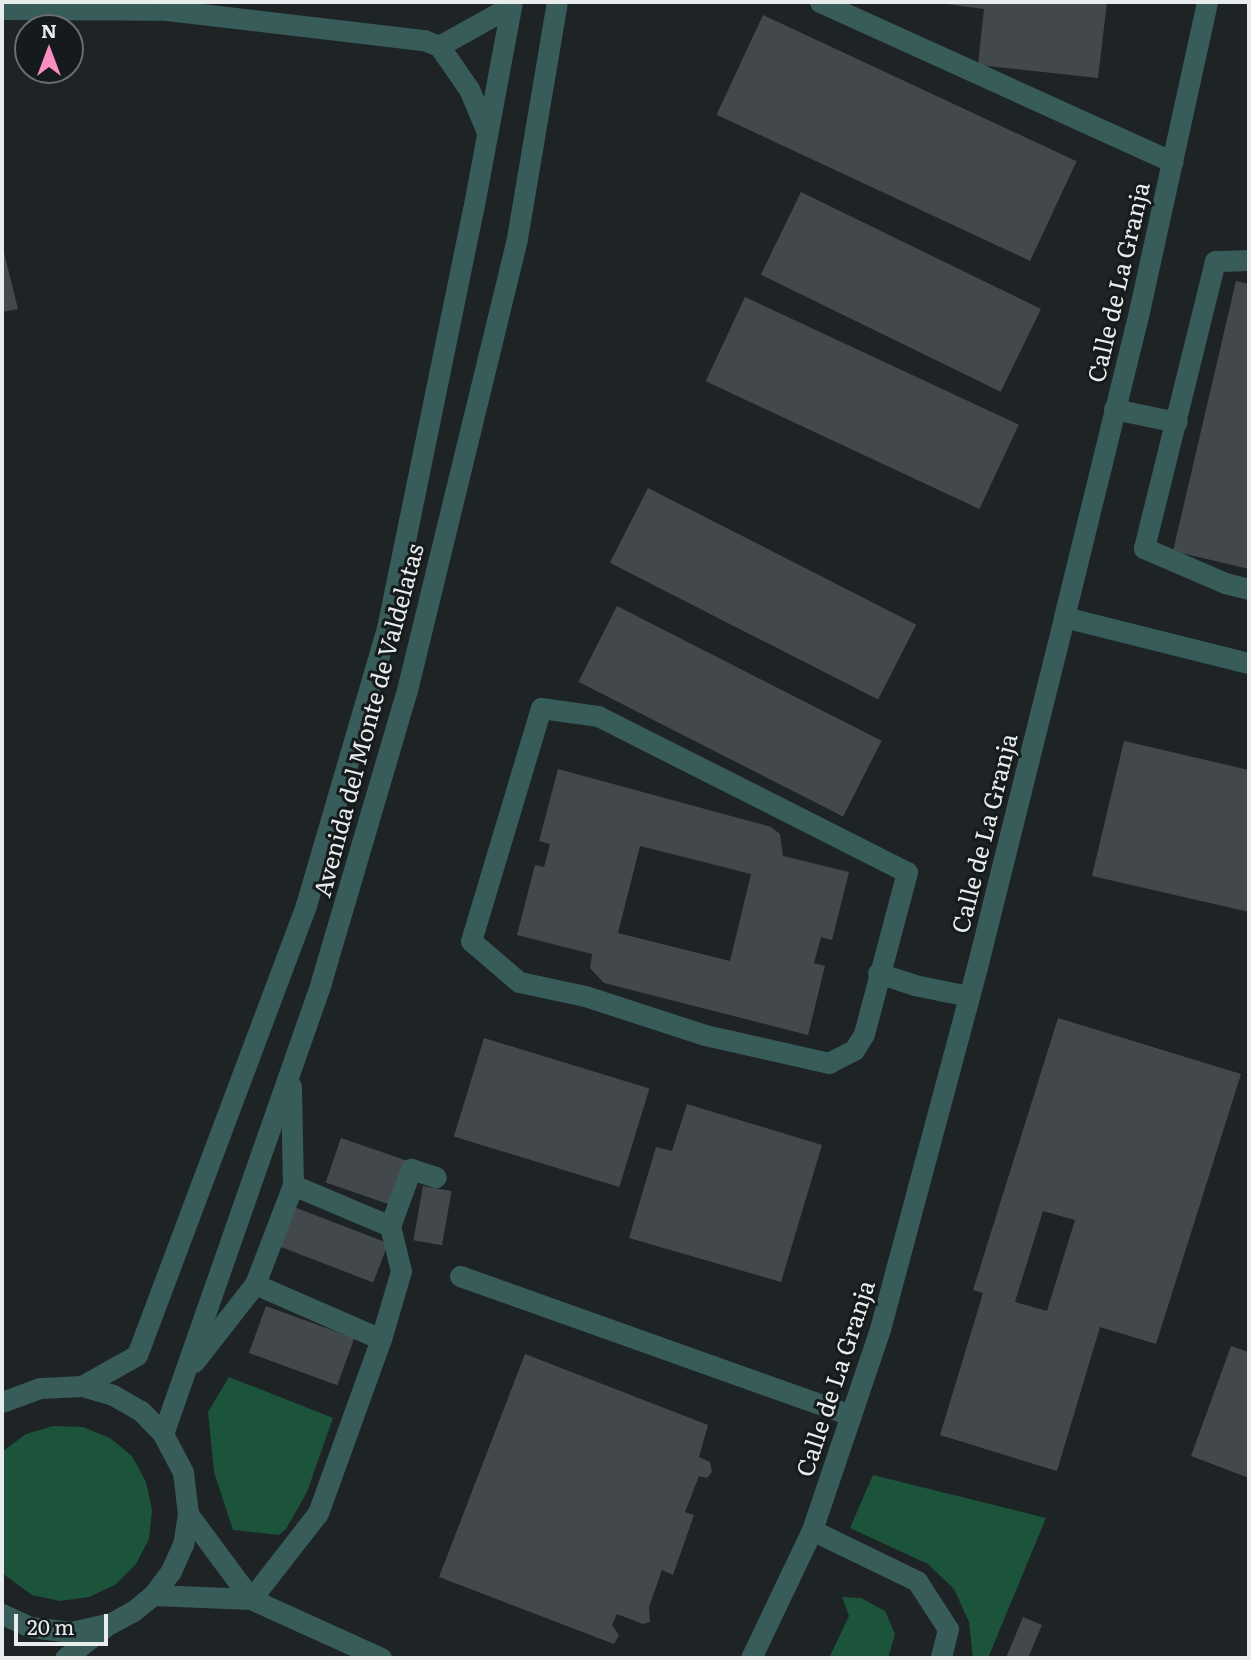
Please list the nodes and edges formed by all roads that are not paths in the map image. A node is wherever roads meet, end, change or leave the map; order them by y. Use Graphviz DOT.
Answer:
graph roads {
  1 [pos="557,2"];
  2 [pos="820,2"];
  3 [pos="1207,2"];
  4 [pos="511,4"];
  5 [pos="2,9"];
  6 [pos="439,46"];
  7 [pos="487,132"];
  8 [pos="1172,162"];
  9 [pos="1249,260"];
  10 [pos="1114,409"];
  11 [pos="1177,422"];
  12 [pos="1249,589"];
  13 [pos="1064,617"];
  14 [pos="1249,663"];
  15 [pos="878,972"];
  16 [pos="969,996"];
  17 [pos="290,1070"];
  18 [pos="436,1177"];
  19 [pos="293,1185"];
  20 [pos="390,1226"];
  21 [pos="460,1276"];
  22 [pos="256,1284"];
  23 [pos="381,1339"];
  24 [pos="184,1374"];
  25 [pos="82,1386"];
  26 [pos="2,1402"];
  27 [pos="851,1415"];
  28 [pos="163,1434"];
  29 [pos="188,1514"];
  30 [pos="812,1530"];
  31 [pos="153,1595"];
  32 [pos="251,1599"];
  33 [pos="2,1614"];
  34 [pos="111,1623"];
  35 [pos="65,1658"];
  36 [pos="382,1658"];
  37 [pos="751,1658"];
  38 [pos="942,1658"];
  1 -- 17 [label="street, Avenida del Monte de Valdelatas"];
  2 -- 8 [label="street"];
  3 -- 8 [label="street, Calle de La Granja"];
  4 -- 6 [label="street"];
  4 -- 7 [label="street, Avenida del Monte de Valdelatas"];
  5 -- 6 [label="street"];
  6 -- 7 [label="street"];
  7 -- 25 [label="street, Avenida del Monte de Valdelatas"];
  8 -- 10 [label="street, Calle de La Granja"];
  9 -- 11 [label="street"];
  10 -- 11 [label="street"];
  10 -- 13 [label="street, Calle de La Granja"];
  11 -- 12 [label="street"];
  13 -- 14 [label="street"];
  13 -- 16 [label="street, Calle de La Granja"];
  15 -- 15 [label="street"];
  15 -- 16 [label="street"];
  16 -- 27 [label="street, Calle de La Granja"];
  17 -- 19 [label="street"];
  17 -- 24 [label="street, Avenida del Monte de Valdelatas"];
  18 -- 20 [label="street"];
  19 -- 20 [label="street"];
  19 -- 22 [label="street"];
  20 -- 23 [label="street"];
  21 -- 27 [label="street"];
  22 -- 23 [label="street"];
  22 -- 24 [label="street"];
  23 -- 32 [label="street"];
  24 -- 28 [label="street, Avenida del Monte de Valdelatas"];
  25 -- 26 [label="street"];
  25 -- 28 [label="street"];
  27 -- 30 [label="street, Calle de La Granja"];
  28 -- 29 [label="street"];
  29 -- 31 [label="street"];
  29 -- 32 [label="street"];
  30 -- 37 [label="street, Calle de La Granja"];
  30 -- 38 [label="street"];
  31 -- 32 [label="street"];
  31 -- 34 [label="street"];
  32 -- 36 [label="street"];
  33 -- 34 [label="street"];
  34 -- 35 [label="street"];
}
